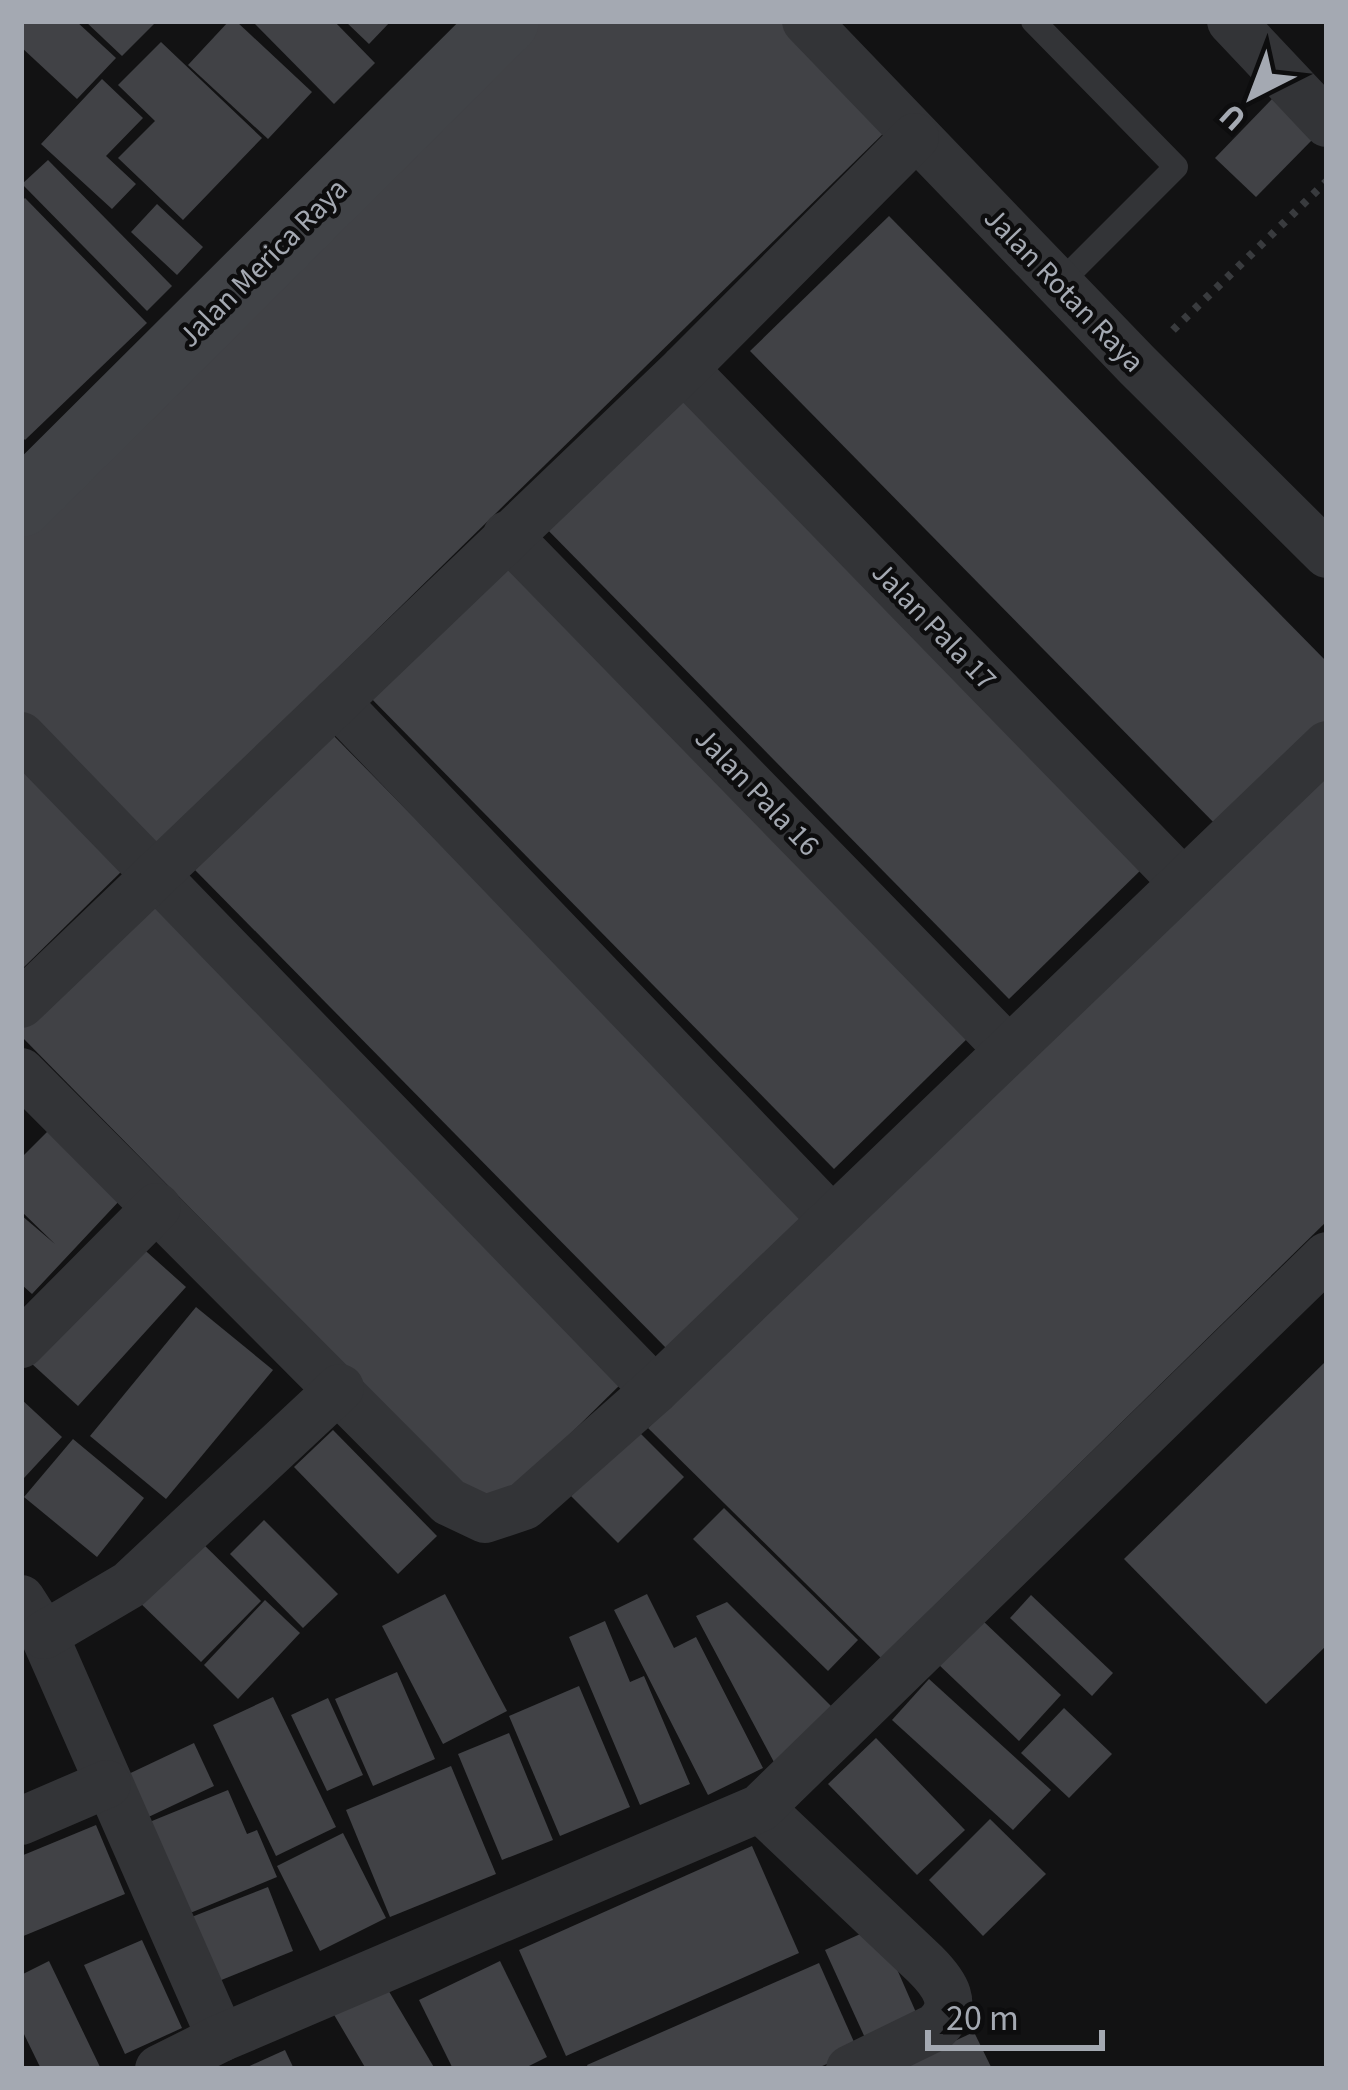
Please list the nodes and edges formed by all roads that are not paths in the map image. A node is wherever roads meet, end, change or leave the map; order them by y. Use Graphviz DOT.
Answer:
graph roads {
  1 [pos="506,21"];
  2 [pos="806,21"];
  3 [pos="1033,21"];
  4 [pos="1231,21"];
  5 [pos="1327,123"];
  6 [pos="915,137"];
  7 [pos="1059,284"];
  8 [pos="684,369"];
  9 [pos="21,504"];
  10 [pos="507,535"];
  11 [pos="1327,554"];
  12 [pos="336,702"];
  13 [pos="21,736"];
  14 [pos="1327,745"];
  15 [pos="158,874"];
  16 [pos="1183,882"];
  17 [pos="21,1004"];
  18 [pos="1008,1049"];
  19 [pos="21,1072"];
  20 [pos="157,1208"];
  21 [pos="831,1218"];
  22 [pos="1322,1273"];
  23 [pos="21,1344"];
  24 [pos="340,1388"];
  25 [pos="655,1390"];
  26 [pos="32,1617"];
  27 [pos="106,1784"];
  28 [pos="760,1808"];
  29 [pos="21,1821"];
  30 [pos="221,2038"];
  31 [pos="159,2069"];
  32 [pos="850,2069"];
  1 -- 9 [label="street, Jalan Merica Raya"];
  2 -- 6 [label="street, Jalan Rotan Raya"];
  3 -- 7 [label="lane"];
  4 -- 5 [label="street"];
  6 -- 7 [label="street, Jalan Rotan Raya"];
  6 -- 8 [label="street"];
  7 -- 11 [label="street, Jalan Rotan Raya"];
  8 -- 10 [label="street"];
  8 -- 16 [label="street, Jalan Pala 17"];
  10 -- 12 [label="street"];
  10 -- 18 [label="street, Jalan Pala 16"];
  12 -- 15 [label="street"];
  12 -- 21 [label="street"];
  13 -- 15 [label="street"];
  14 -- 16 [label="street"];
  15 -- 17 [label="street"];
  15 -- 25 [label="street"];
  16 -- 18 [label="street"];
  18 -- 21 [label="street"];
  19 -- 20 [label="street"];
  20 -- 23 [label="street"];
  20 -- 24 [label="street"];
  21 -- 25 [label="street"];
  22 -- 28 [label="street"];
  24 -- 25 [label="street"];
  24 -- 26 [label="street"];
  26 -- 27 [label="street"];
  27 -- 29 [label="street"];
  27 -- 30 [label="street"];
  28 -- 30 [label="street"];
  28 -- 32 [label="street"];
  30 -- 31 [label="street"];
}
